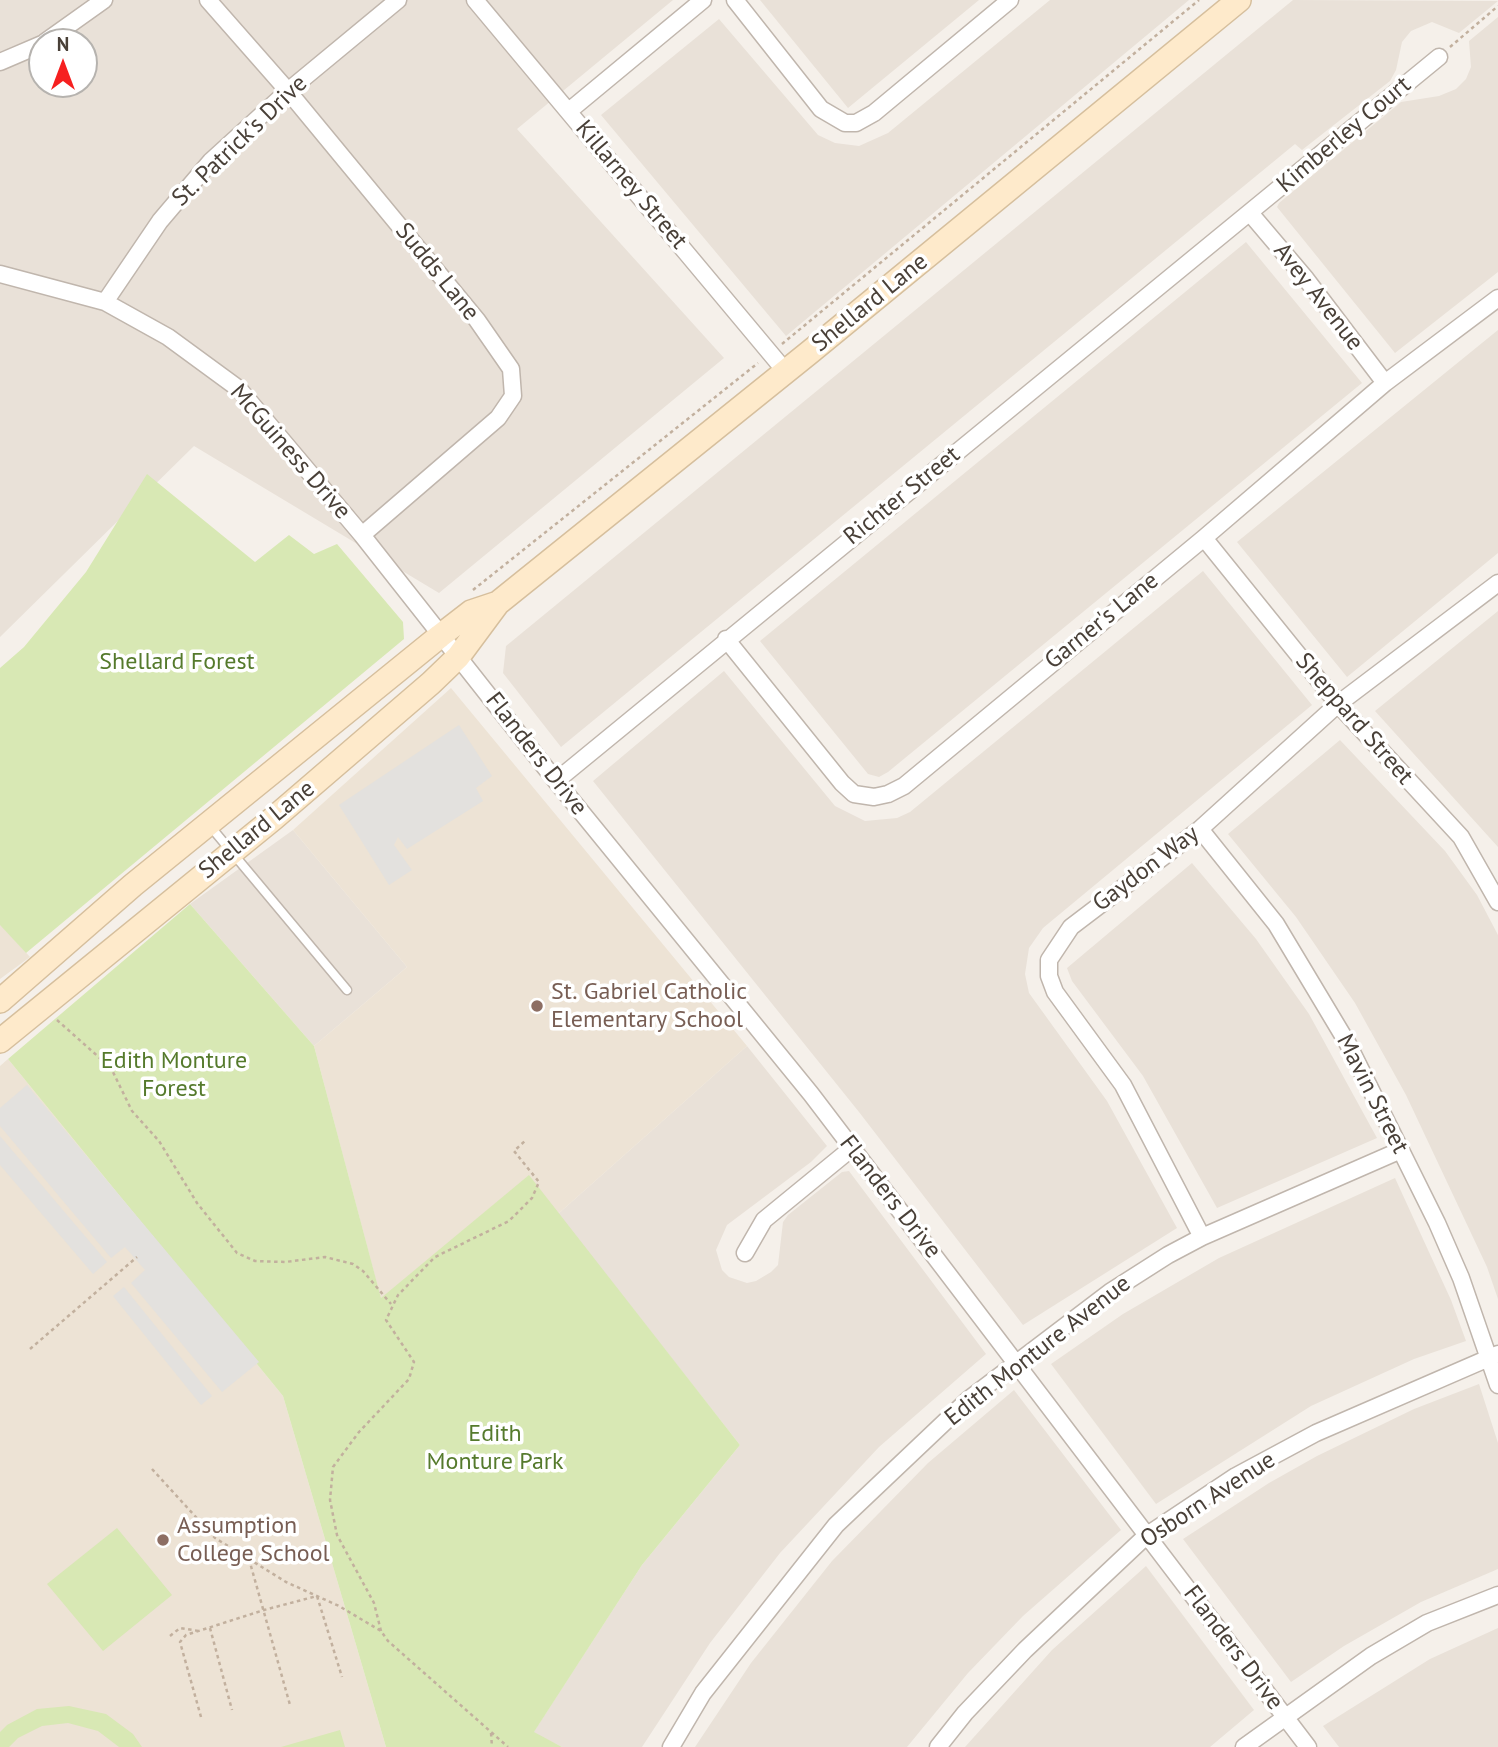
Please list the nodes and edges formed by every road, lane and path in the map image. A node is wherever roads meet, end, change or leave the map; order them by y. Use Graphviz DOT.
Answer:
graph roads {
  1 [pos="104,0"];
  2 [pos="208,0"];
  3 [pos="398,0"];
  4 [pos="475,0"];
  5 [pos="703,0"];
  6 [pos="735,0"];
  7 [pos="1010,0"];
  8 [pos="1199,0"];
  9 [pos="1239,0"];
  10 [pos="1498,6"];
  11 [pos="65,28"];
  12 [pos="28,50"];
  13 [pos="1438,57"];
  14 [pos="0,62"];
  15 [pos="288,91"];
  16 [pos="569,111"];
  17 [pos="1250,213"];
  18 [pos="0,274"];
  19 [pos="1498,298"];
  20 [pos="105,302"];
  21 [pos="771,354"];
  22 [pos="786,372"];
  23 [pos="1385,383"];
  24 [pos="362,535"];
  25 [pos="1204,538"];
  26 [pos="1498,583"];
  27 [pos="472,591"];
  28 [pos="498,603"];
  29 [pos="440,636"];
  30 [pos="726,639"];
  31 [pos="458,657"];
  32 [pos="1338,704"];
  33 [pos="556,781"];
  34 [pos="208,824"];
  35 [pos="1200,829"];
  36 [pos="229,852"];
  37 [pos="1498,902"];
  38 [pos="347,990"];
  39 [pos="0,1000"];
  40 [pos="52,1015"];
  41 [pos="0,1041"];
  42 [pos="526,1140"];
  43 [pos="852,1148"];
  44 [pos="1401,1150"];
  45 [pos="1202,1237"];
  46 [pos="745,1253"];
  47 [pos="137,1257"];
  48 [pos="391,1304"];
  49 [pos="30,1349"];
  50 [pos="1493,1355"];
  51 [pos="1017,1362"];
  52 [pos="1498,1385"];
  53 [pos="152,1469"];
  54 [pos="1146,1536"];
  55 [pos="250,1559"];
  56 [pos="1498,1595"];
  57 [pos="317,1596"];
  58 [pos="264,1610"];
  59 [pos="210,1628"];
  60 [pos="381,1630"];
  61 [pos="199,1631"];
  62 [pos="170,1636"];
  63 [pos="342,1677"];
  64 [pos="290,1705"];
  65 [pos="232,1710"];
  66 [pos="1284,1715"];
  67 [pos="201,1717"];
  68 [pos="491,1732"];
  69 [pos="492,1747"];
  70 [pos="508,1747"];
  71 [pos="671,1747"];
  72 [pos="938,1747"];
  73 [pos="1244,1747"];
  74 [pos="1308,1747"];
  1 -- 11 [label="street"];
  2 -- 15 [label="street, Sudds Lane"];
  3 -- 15 [label="street, St. Patrick's Drive"];
  4 -- 16 [label="street, Killarney Street"];
  5 -- 16 [label="street"];
  6 -- 7 [label="street"];
  8 -- 21 [label="path"];
  9 -- 22 [label="main road, Shellard Lane"];
  10 -- 13 [label="path"];
  12 -- 14 [label="street"];
  13 -- 17 [label="street, Kimberley Court"];
  15 -- 20 [label="street, St. Patrick's Drive"];
  15 -- 24 [label="street, Sudds Lane"];
  16 -- 21 [label="street, Killarney Street"];
  17 -- 23 [label="street, Avey Avenue"];
  17 -- 30 [label="street, Richter Street"];
  18 -- 20 [label="street, McGuiness Drive"];
  19 -- 23 [label="street, Garner's Lane"];
  20 -- 24 [label="street, McGuiness Drive"];
  21 -- 22 [label="street, Killarney Street"];
  21 -- 27 [label="path"];
  22 -- 28 [label="main road, Shellard Lane"];
  23 -- 25 [label="street, Garner's Lane"];
  24 -- 29 [label="street, McGuiness Drive"];
  25 -- 30 [label="street, Garner's Lane"];
  25 -- 32 [label="street, Sheppard Street"];
  26 -- 32 [label="street, Gaydon Way"];
  28 -- 29 [label="main road, Shellard Lane"];
  28 -- 31 [label="main road, Shellard Lane"];
  29 -- 31 [label="street, McGuiness Drive"];
  29 -- 34 [label="main road, Shellard Lane"];
  30 -- 33 [label="street, Richter Street"];
  31 -- 33 [label="street, Flanders Drive"];
  31 -- 36 [label="main road, Shellard Lane"];
  32 -- 35 [label="street, Gaydon Way"];
  32 -- 37 [label="street, Sheppard Street"];
  33 -- 43 [label="street, Flanders Drive"];
  34 -- 36 [label="lane"];
  34 -- 39 [label="main road, Shellard Lane"];
  35 -- 44 [label="street, Mavin Street"];
  35 -- 45 [label="street, Gaydon Way"];
  36 -- 38 [label="lane"];
  36 -- 41 [label="main road, Shellard Lane"];
  40 -- 48 [label="path"];
  42 -- 48 [label="path"];
  43 -- 46 [label="street"];
  43 -- 51 [label="street, Flanders Drive"];
  44 -- 45 [label="street, Edith Monture Avenue"];
  44 -- 50 [label="street, Mavin Street"];
  45 -- 51 [label="street, Edith Monture Avenue"];
  47 -- 49 [label="path"];
  48 -- 60 [label="path"];
  50 -- 52 [label="street, Mavin Street"];
  50 -- 54 [label="street, Osborn Avenue"];
  51 -- 54 [label="street, Flanders Drive"];
  51 -- 71 [label="street, Edith Monture Avenue"];
  53 -- 55 [label="path"];
  54 -- 66 [label="street, Flanders Drive"];
  54 -- 72 [label="street, Osborn Avenue"];
  55 -- 57 [label="path"];
  55 -- 58 [label="path"];
  56 -- 66 [label="street"];
  57 -- 58 [label="path"];
  57 -- 60 [label="path"];
  57 -- 63 [label="path"];
  58 -- 59 [label="path"];
  58 -- 64 [label="path"];
  59 -- 61 [label="path"];
  59 -- 65 [label="path"];
  60 -- 68 [label="path"];
  61 -- 62 [label="path"];
  61 -- 67 [label="path"];
  66 -- 73 [label="street"];
  66 -- 74 [label="street, Flanders Drive"];
  68 -- 69 [label="path"];
  68 -- 70 [label="path"];
}
